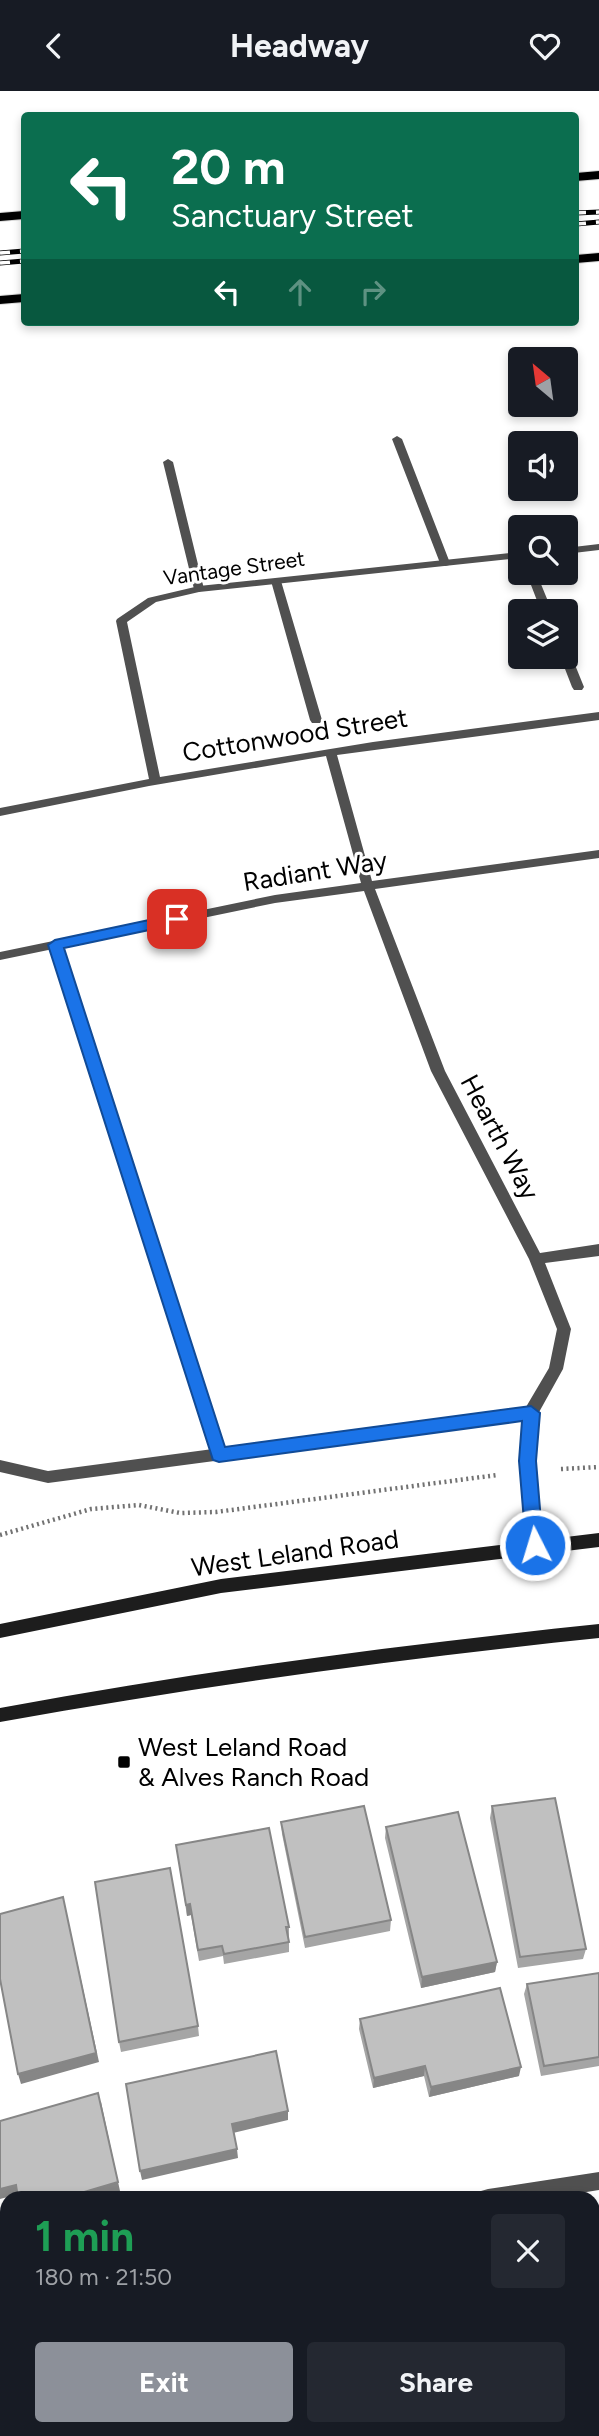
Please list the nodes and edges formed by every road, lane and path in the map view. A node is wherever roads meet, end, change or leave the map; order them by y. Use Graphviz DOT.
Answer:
graph roads {
  1 [pos="599,175"];
  2 [pos="579,177"];
  3 [pos="21,215"];
  4 [pos="0,217"];
  5 [pos="599,257"];
  6 [pos="579,259"];
  7 [pos="21,298"];
  8 [pos="0,300"];
  9 [pos="397,439"];
  10 [pos="168,462"];
  11 [pos="599,547"];
  12 [pos="578,549"];
  13 [pos="508,556"];
  14 [pos="445,563"];
  15 [pos="276,581"];
  16 [pos="198,589"];
  17 [pos="571,669"];
  18 [pos="578,687"];
  19 [pos="599,716"];
  20 [pos="316,720"];
  21 [pos="330,752"];
  22 [pos="155,779"];
  23 [pos="0,813"];
  24 [pos="599,854"];
  25 [pos="367,884"];
  26 [pos="55,945"];
  27 [pos="0,956"];
  28 [pos="599,1250"];
  29 [pos="536,1259"];
  30 [pos="531,1413"];
  31 [pos="219,1455"];
  32 [pos="0,1466"];
  33 [pos="599,1467"];
  34 [pos="528,1471"];
  35 [pos="0,1535"];
  36 [pos="599,1540"];
  37 [pos="535,1545"];
  38 [pos="0,1631"];
  39 [pos="599,1631"];
  40 [pos="0,1715"];
  41 [pos="599,2181"];
  42 [pos="534,2191"];
  1 -- 2 [label="highway"];
  3 -- 4 [label="highway"];
  5 -- 6 [label="highway"];
  7 -- 8 [label="highway"];
  9 -- 14 [label="street"];
  10 -- 16 [label="street"];
  11 -- 12 [label="street"];
  13 -- 14 [label="street, Vantage Street"];
  14 -- 15 [label="street, Vantage Street"];
  15 -- 16 [label="street, Vantage Street"];
  15 -- 20 [label="street"];
  16 -- 22 [label="street, Vantage Street"];
  17 -- 18 [label="street"];
  19 -- 21 [label="street, Cottonwood Street"];
  21 -- 22 [label="street, Cottonwood Street"];
  21 -- 25 [label="street, Hearth Way"];
  22 -- 23 [label="street, Cottonwood Street"];
  24 -- 25 [label="street, Radiant Way"];
  25 -- 26 [label="street, Radiant Way"];
  25 -- 29 [label="street, Hearth Way"];
  26 -- 27 [label="street, Radiant Way"];
  26 -- 31 [label="street"];
  28 -- 29 [label="street"];
  29 -- 30 [label="street, Hearth Way"];
  30 -- 31 [label="street"];
  30 -- 34 [label="street, Hearth Way"];
  31 -- 32 [label="street"];
  33 -- 34 [label="path"];
  34 -- 35 [label="path"];
  34 -- 37 [label="street, Hearth Way"];
  36 -- 37 [label="main road, West Leland Road"];
  37 -- 38 [label="main road, West Leland Road"];
  39 -- 40 [label="main road"];
  41 -- 42 [label="street"];
}
